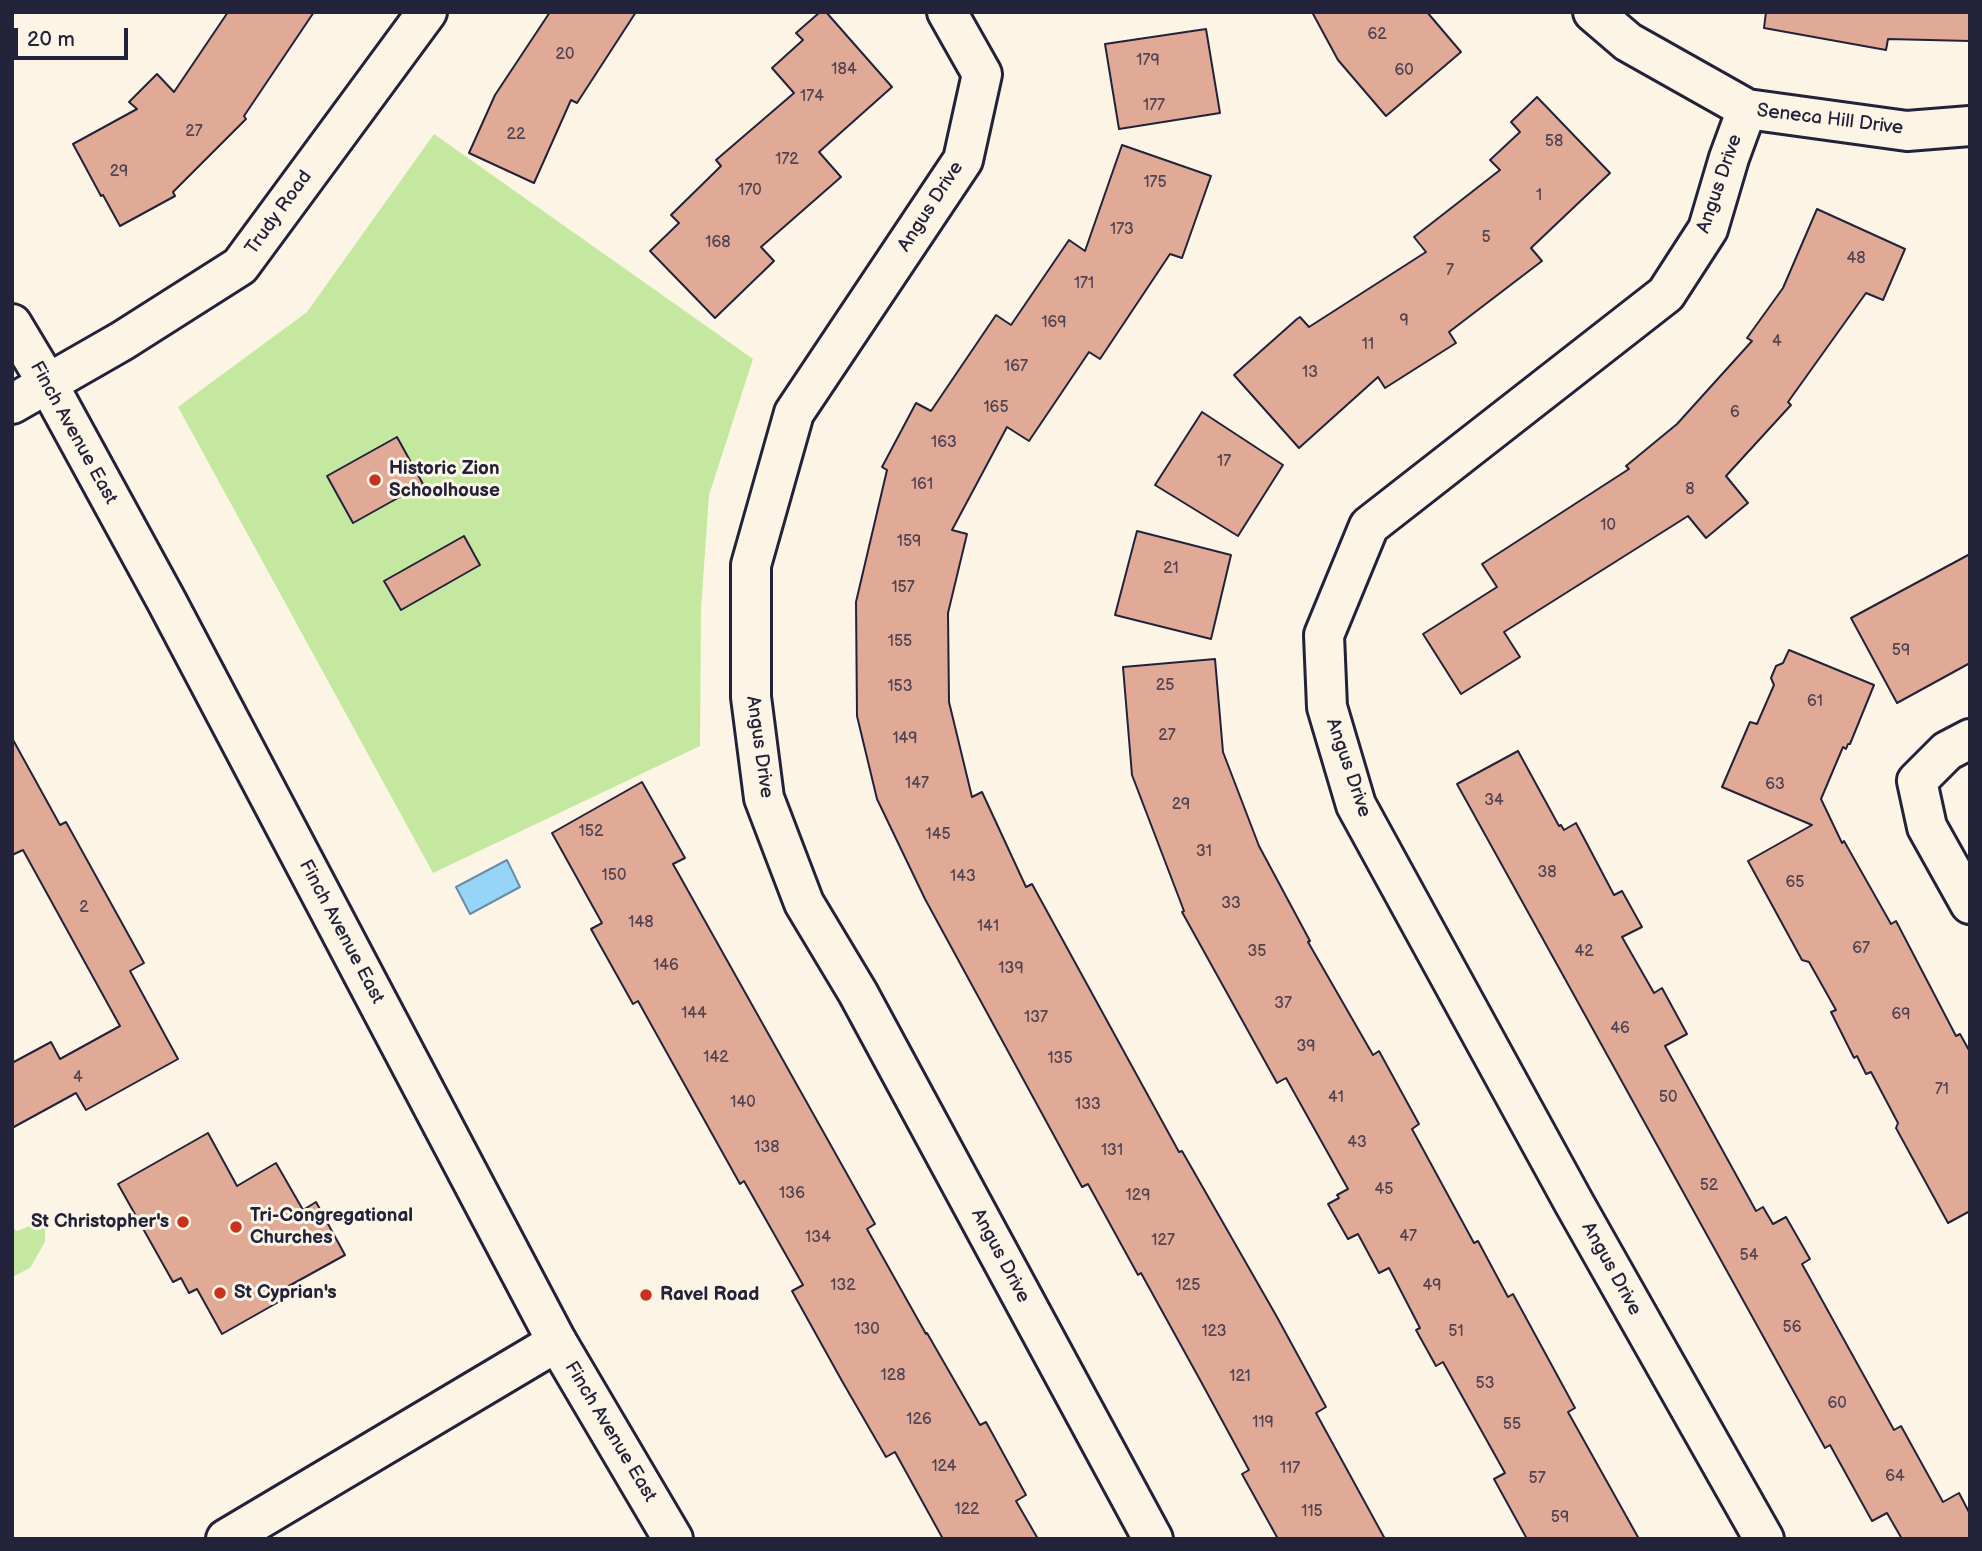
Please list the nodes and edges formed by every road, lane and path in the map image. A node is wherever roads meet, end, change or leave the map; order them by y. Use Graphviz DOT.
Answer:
graph roads {
  1 [pos="427,12"];
  2 [pos="947,12"];
  3 [pos="1593,12"];
  4 [pos="1747,109"];
  5 [pos="1970,126"];
  6 [pos="12,324"];
  7 [pos="48,384"];
  8 [pos="12,404"];
  9 [pos="1970,739"];
  10 [pos="1970,904"];
  11 [pos="557,1342"];
  12 [pos="226,1539"];
  13 [pos="673,1539"];
  14 [pos="1153,1539"];
  15 [pos="1764,1539"];
  1 -- 7 [label="street, Trudy Road"];
  2 -- 14 [label="street, Angus Drive"];
  3 -- 4 [label="street, Seneca Hill Drive"];
  4 -- 5 [label="street, Seneca Hill Drive"];
  4 -- 15 [label="street, Angus Drive"];
  6 -- 7 [label="street, Finch Avenue East"];
  7 -- 8 [label="street, Trudy Road"];
  7 -- 11 [label="street, Finch Avenue East"];
  9 -- 10 [label="street"];
  11 -- 12 [label="street"];
  11 -- 13 [label="street, Finch Avenue East"];
}
